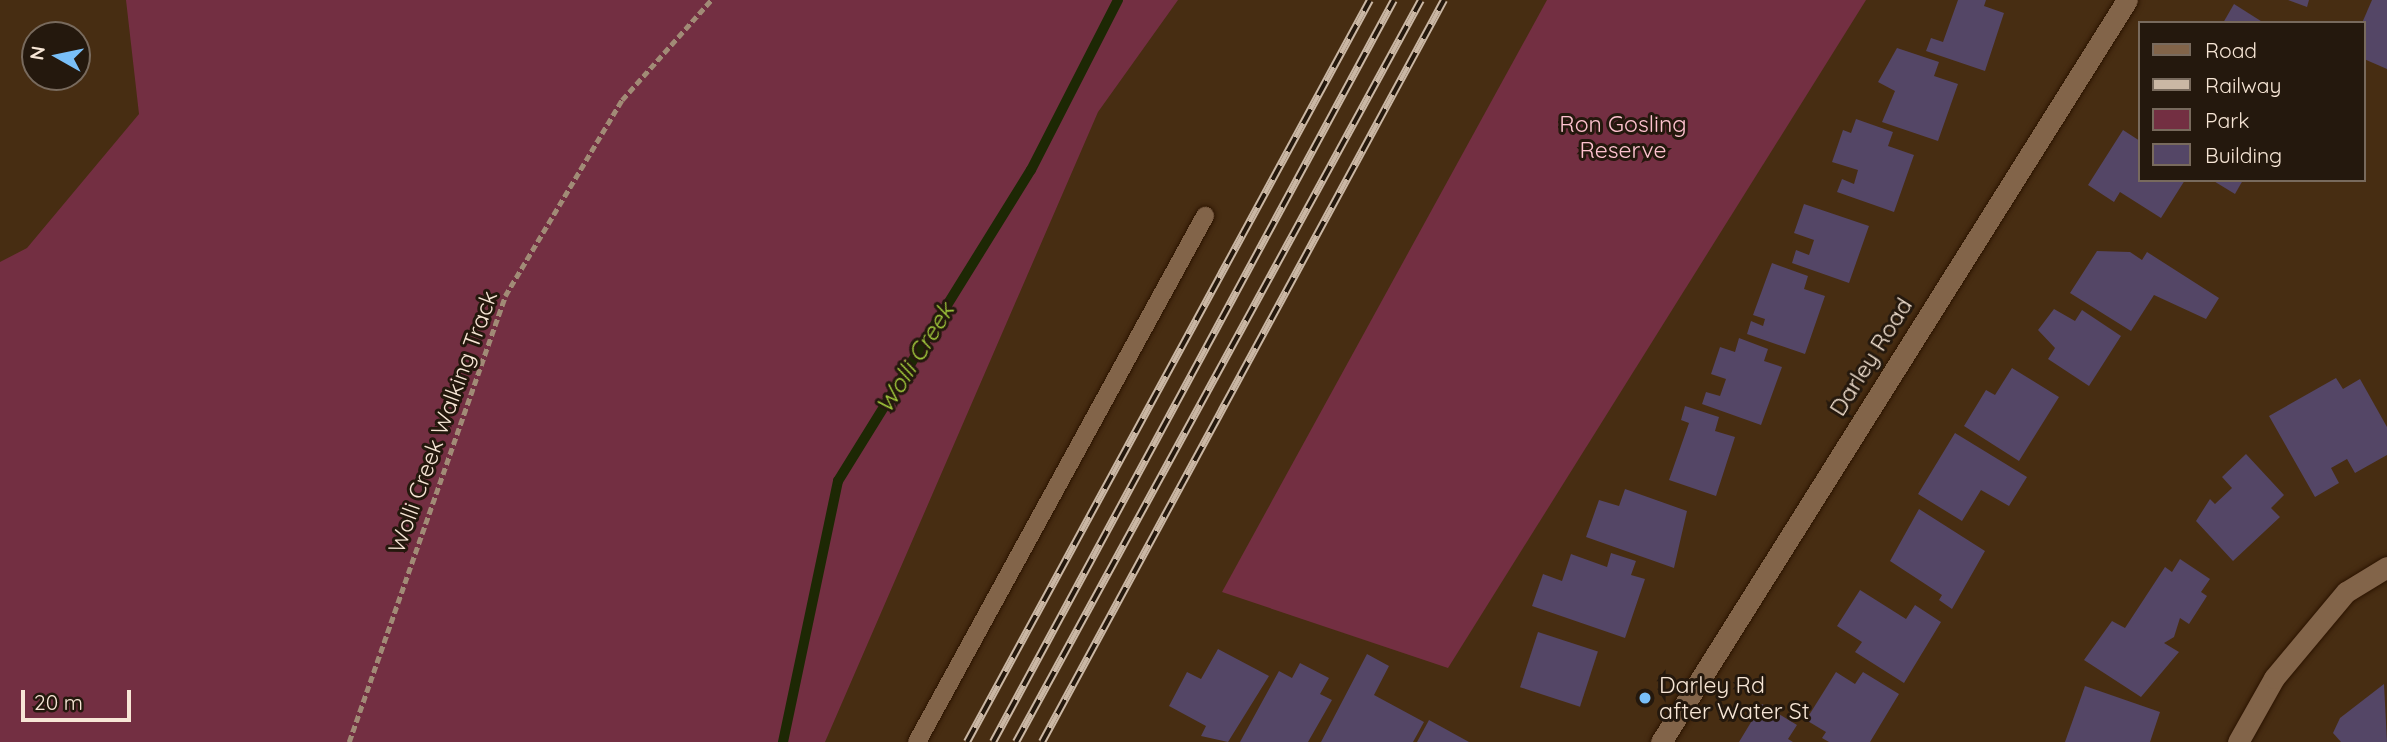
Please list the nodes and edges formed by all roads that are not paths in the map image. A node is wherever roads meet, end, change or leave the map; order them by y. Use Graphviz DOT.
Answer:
graph roads {
  1 [pos="2127,0"];
  2 [pos="1205,216"];
  3 [pos="2387,567"];
  4 [pos="917,742"];
  5 [pos="1661,742"];
  6 [pos="2238,742"];
  1 -- 5 [label="street, Darley Road"];
  2 -- 4 [label="lane"];
  3 -- 6 [label="street"];
}
